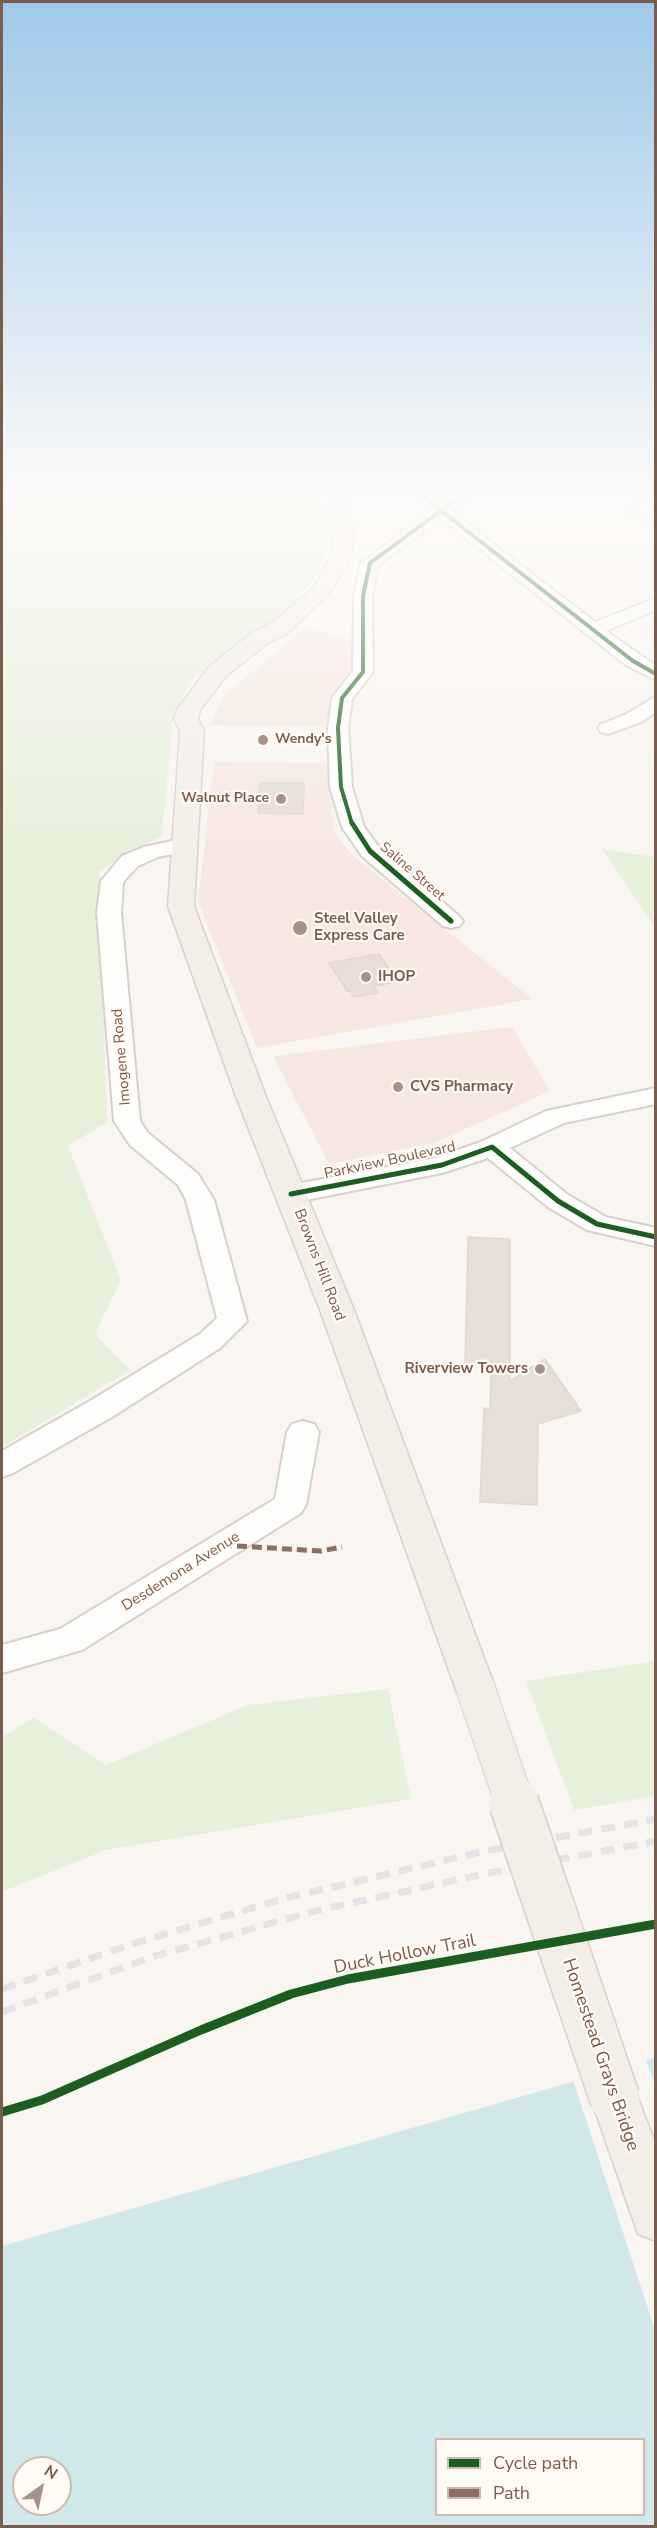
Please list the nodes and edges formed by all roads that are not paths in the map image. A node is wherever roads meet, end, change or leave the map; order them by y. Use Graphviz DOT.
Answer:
graph roads {
  1 [pos="294,616"];
  2 [pos="363,616"];
  3 [pos="576,616"];
  4 [pos="626,616"];
  5 [pos="594,630"];
  6 [pos="656,674"];
  7 [pos="656,702"];
  8 [pos="608,728"];
  9 [pos="185,845"];
  10 [pos="451,921"];
  11 [pos="656,1096"];
  12 [pos="492,1148"];
  13 [pos="291,1194"];
  14 [pos="656,1237"];
  15 [pos="303,1432"];
  16 [pos="2,1465"];
  17 [pos="2,1659"];
  18 [pos="477,1690"];
  19 [pos="656,2216"];
  1 -- 9 [label="main road, Browns Hill Road"];
  2 -- 10 [label="street, Saline Street"];
  3 -- 5 [label="street"];
  4 -- 5 [label="street"];
  5 -- 6 [label="street"];
  7 -- 8 [label="street"];
  9 -- 13 [label="main road, Browns Hill Road"];
  9 -- 16 [label="street, Imogene Road"];
  11 -- 12 [label="street, Parkview Boulevard"];
  12 -- 13 [label="street, Parkview Boulevard"];
  12 -- 14 [label="street"];
  13 -- 18 [label="main road, Browns Hill Road"];
  15 -- 17 [label="street, Desdemona Avenue"];
  18 -- 19 [label="main road, Homestead Grays Bridge, bridge"];
}
